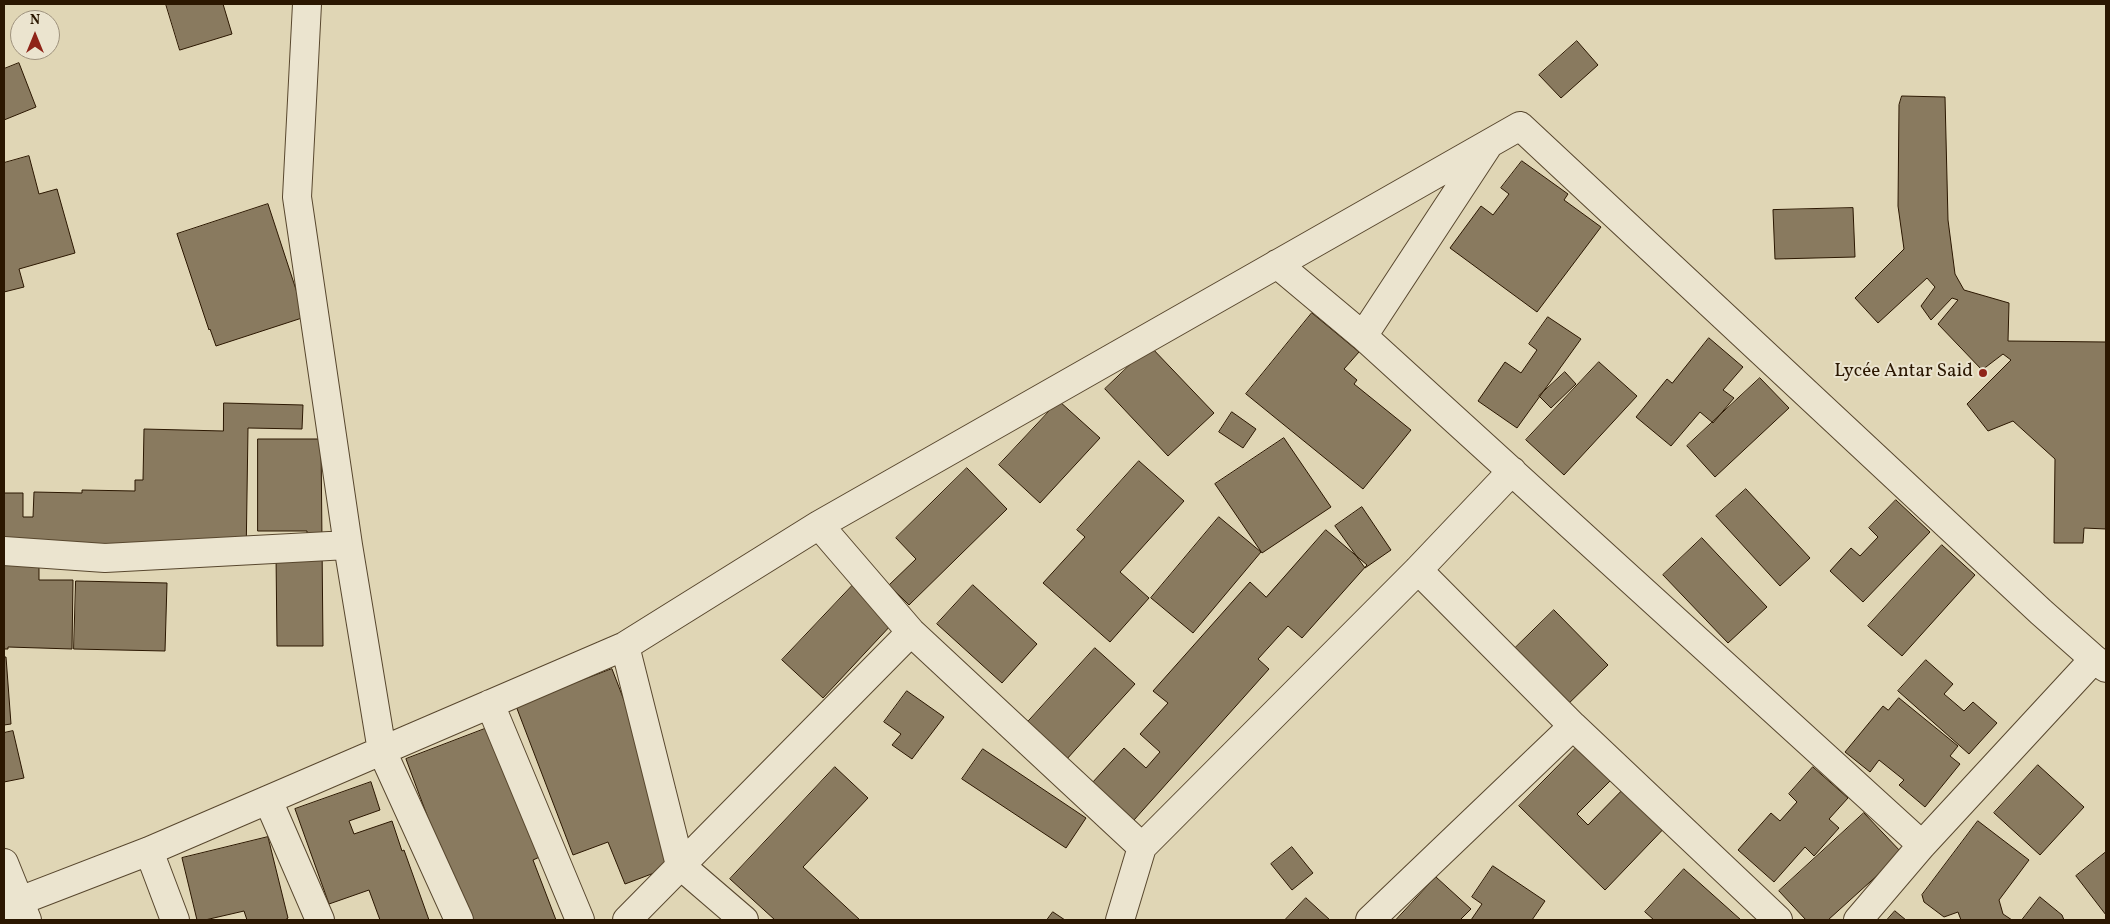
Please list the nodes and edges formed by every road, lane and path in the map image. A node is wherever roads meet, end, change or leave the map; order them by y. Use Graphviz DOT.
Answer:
graph roads {
  1 [pos="307,4"];
  2 [pos="1490,142"];
  3 [pos="1278,264"];
  4 [pos="1363,336"];
  5 [pos="1512,472"];
  6 [pos="819,525"];
  7 [pos="348,545"];
  8 [pos="4,551"];
  9 [pos="1418,570"];
  10 [pos="911,632"];
  11 [pos="625,646"];
  12 [pos="2100,663"];
  13 [pos="490,704"];
  14 [pos="1573,726"];
  15 [pos="382,750"];
  16 [pos="268,800"];
  17 [pos="1922,845"];
  18 [pos="1142,847"];
  19 [pos="149,851"];
  20 [pos="4,863"];
  21 [pos="680,865"];
  22 [pos="17,909"];
  23 [pos="175,920"];
  24 [pos="320,920"];
  25 [pos="459,920"];
  26 [pos="580,920"];
  27 [pos="626,920"];
  28 [pos="744,920"];
  29 [pos="1120,920"];
  30 [pos="1370,920"];
  31 [pos="1778,920"];
  32 [pos="1858,920"];
  1 -- 7 [label="street"];
  2 -- 3 [label="street"];
  2 -- 4 [label="street"];
  2 -- 12 [label="street"];
  3 -- 4 [label="street"];
  3 -- 6 [label="street"];
  4 -- 5 [label="street"];
  5 -- 9 [label="street"];
  5 -- 17 [label="street"];
  6 -- 10 [label="street"];
  6 -- 11 [label="street"];
  7 -- 8 [label="street"];
  7 -- 15 [label="street"];
  9 -- 14 [label="street"];
  9 -- 18 [label="street"];
  10 -- 18 [label="street"];
  10 -- 21 [label="street"];
  11 -- 13 [label="street"];
  11 -- 21 [label="street"];
  12 -- 17 [label="street"];
  13 -- 15 [label="street"];
  13 -- 26 [label="street"];
  14 -- 30 [label="street"];
  14 -- 31 [label="street"];
  15 -- 16 [label="street"];
  15 -- 25 [label="street"];
  16 -- 19 [label="street"];
  16 -- 24 [label="street"];
  17 -- 32 [label="street"];
  18 -- 29 [label="street"];
  19 -- 22 [label="street"];
  19 -- 23 [label="street"];
  20 -- 22 [label="street"];
  21 -- 27 [label="street"];
  21 -- 28 [label="street"];
}
